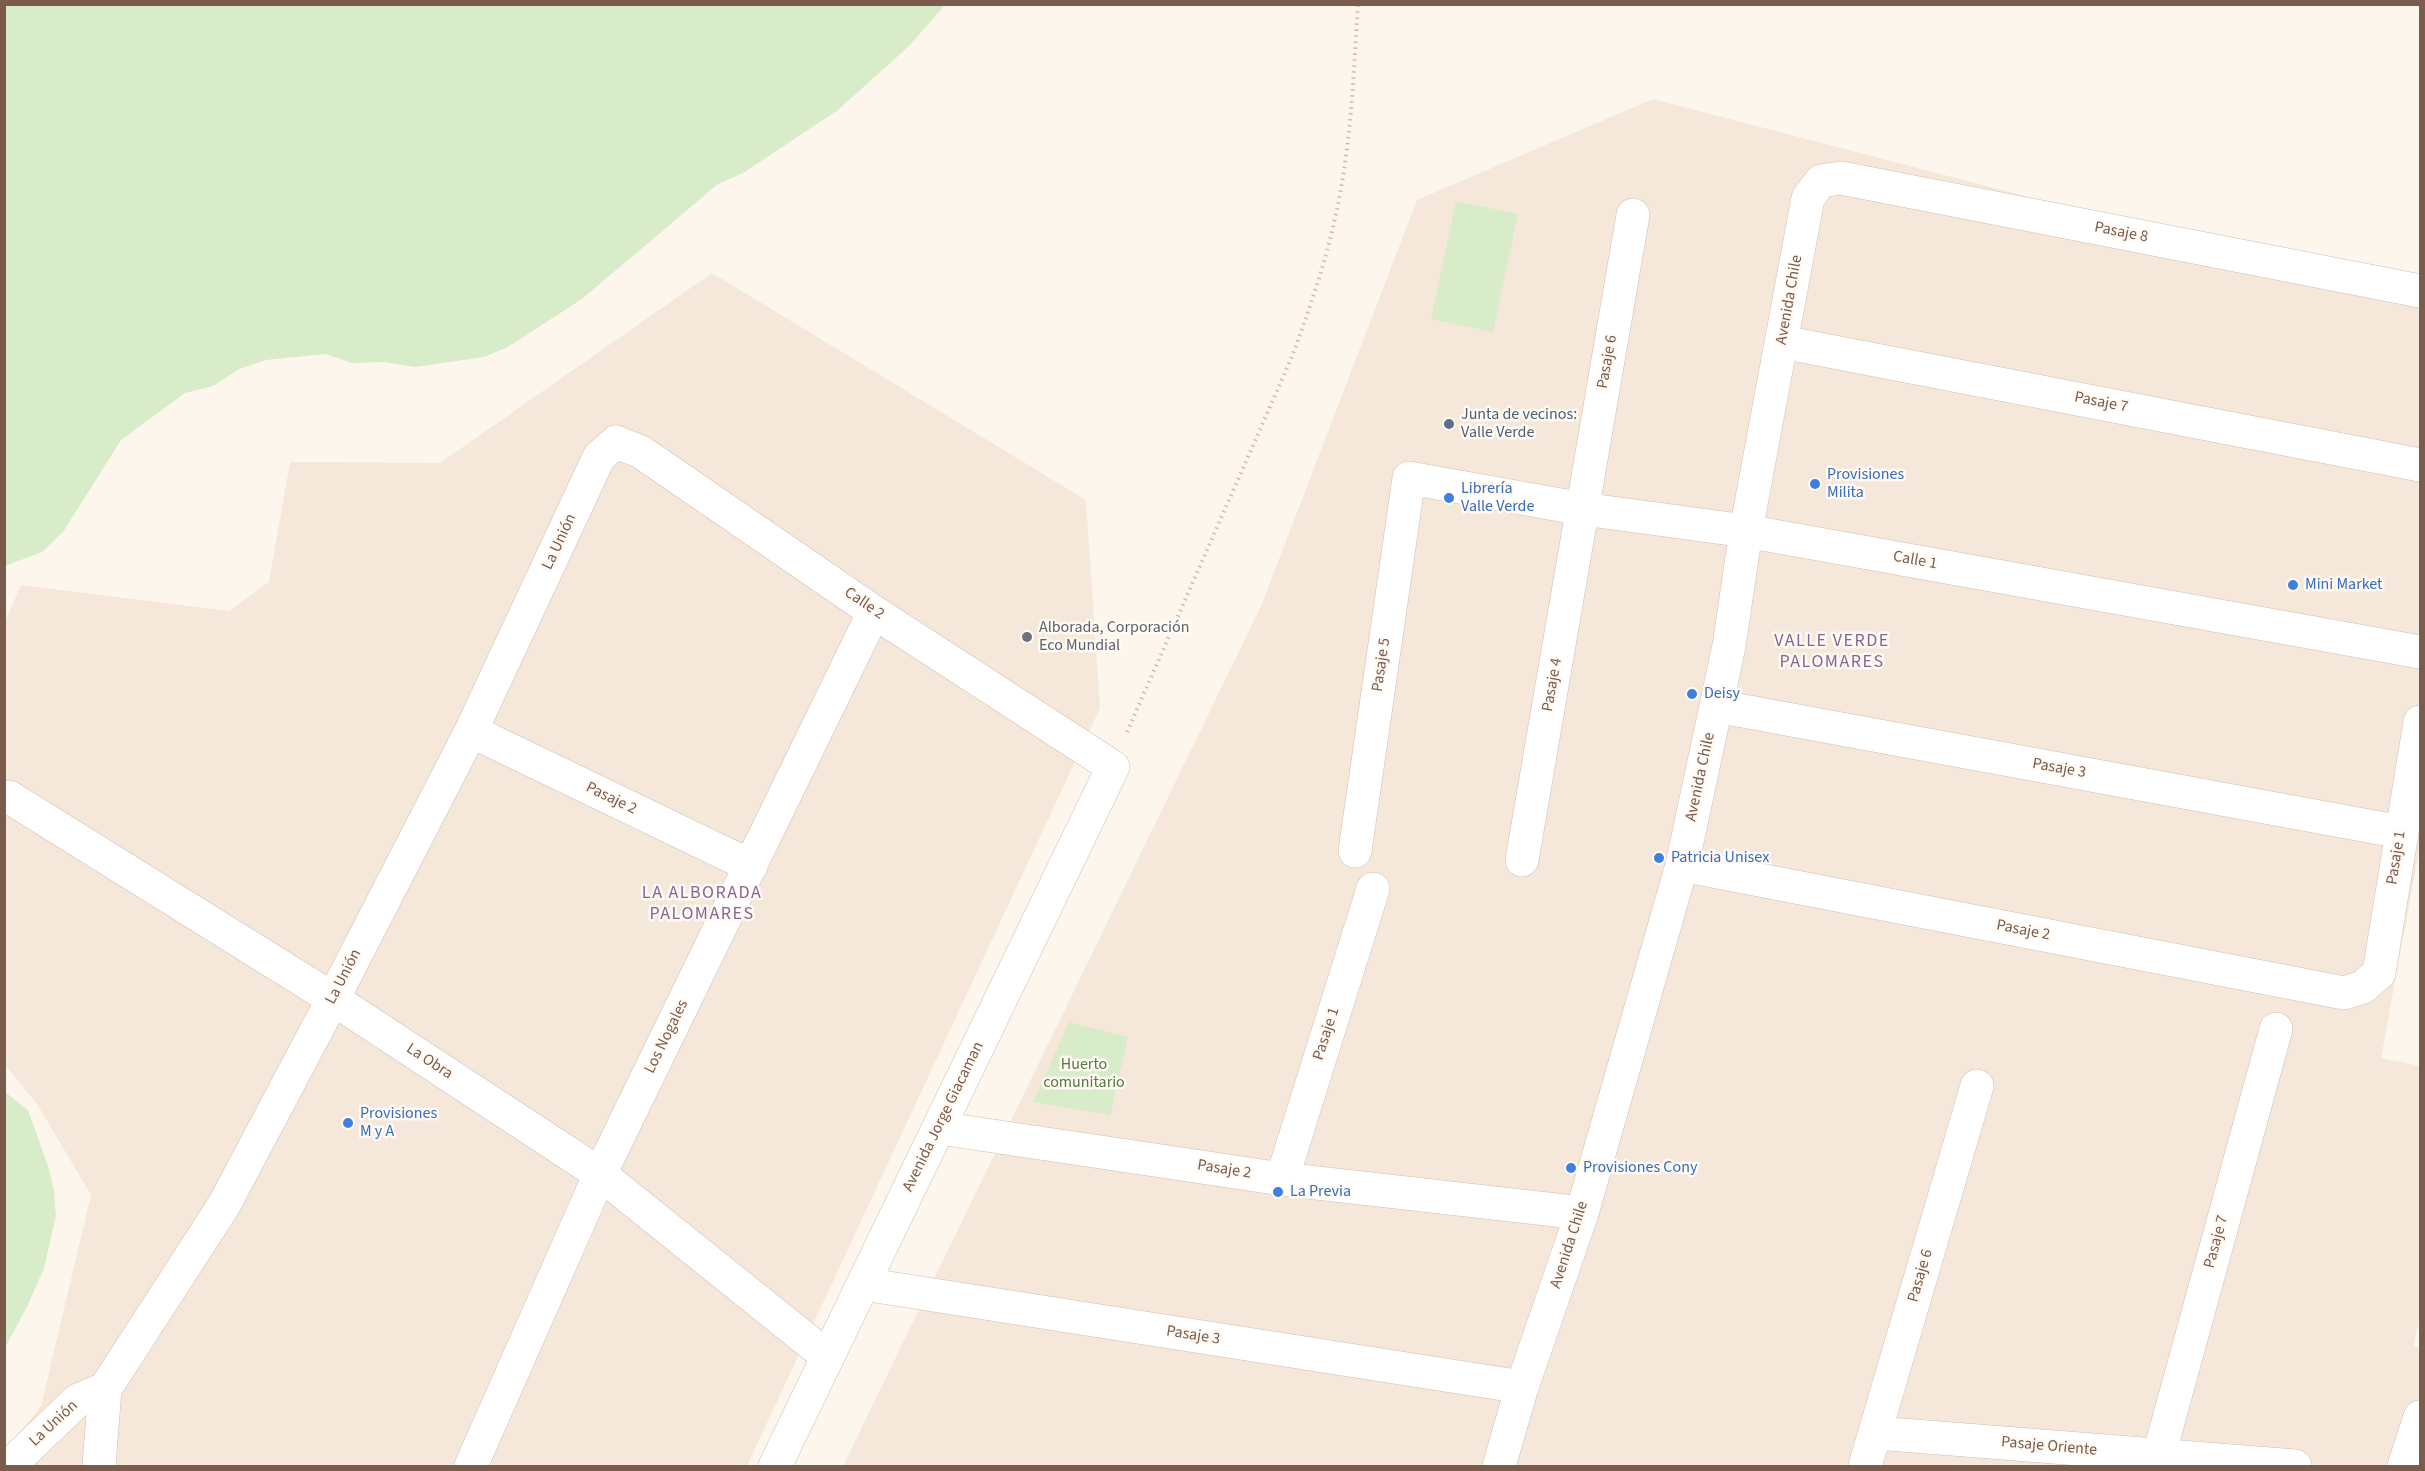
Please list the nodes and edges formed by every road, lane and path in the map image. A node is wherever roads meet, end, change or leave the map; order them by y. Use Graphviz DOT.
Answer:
graph roads {
  1 [pos="1358,4"];
  2 [pos="1821,182"];
  3 [pos="1633,215"];
  4 [pos="2421,291"];
  5 [pos="1782,342"];
  6 [pos="616,442"];
  7 [pos="2421,465"];
  8 [pos="1408,478"];
  9 [pos="1583,509"];
  10 [pos="1746,531"];
  11 [pos="874,612"];
  12 [pos="2421,652"];
  13 [pos="1716,706"];
  14 [pos="2421,722"];
  15 [pos="471,731"];
  16 [pos="1126,733"];
  17 [pos="1113,767"];
  18 [pos="9,797"];
  19 [pos="2401,832"];
  20 [pos="1354,851"];
  21 [pos="1522,860"];
  22 [pos="1682,865"];
  23 [pos="752,866"];
  24 [pos="1373,889"];
  25 [pos="2363,987"];
  26 [pos="333,999"];
  27 [pos="2276,1029"];
  28 [pos="1977,1086"];
  29 [pos="939,1128"];
  30 [pos="600,1174"];
  31 [pos="1282,1179"];
  32 [pos="1582,1213"];
  33 [pos="863,1284"];
  34 [pos="828,1357"];
  35 [pos="1522,1387"];
  36 [pos="105,1389"];
  37 [pos="2421,1417"];
  38 [pos="1876,1433"];
  39 [pos="2159,1455"];
  40 [pos="9,1467"];
  41 [pos="99,1467"];
  42 [pos="471,1467"];
  43 [pos="775,1467"];
  44 [pos="1499,1467"];
  45 [pos="1865,1467"];
  46 [pos="2295,1467"];
  47 [pos="2404,1467"];
  1 -- 16 [label="path"];
  2 -- 4 [label="street, Pasaje 8"];
  2 -- 5 [label="street, Avenida Chile"];
  3 -- 9 [label="street, Pasaje 6"];
  5 -- 7 [label="street, Pasaje 7"];
  5 -- 10 [label="street, Avenida Chile"];
  6 -- 11 [label="street, Calle 2"];
  6 -- 15 [label="street, La Unión"];
  8 -- 9 [label="street, Calle 1"];
  8 -- 20 [label="street, Pasaje 5"];
  9 -- 10 [label="street, Calle 1"];
  9 -- 21 [label="street, Pasaje 4"];
  10 -- 12 [label="street, Calle 1"];
  10 -- 13 [label="street, Avenida Chile"];
  11 -- 17 [label="street, Calle 2"];
  11 -- 23 [label="street, Los Nogales"];
  13 -- 19 [label="street, Pasaje 3"];
  13 -- 22 [label="street, Avenida Chile"];
  14 -- 19 [label="street, Pasaje 1"];
  15 -- 23 [label="street, Pasaje 2"];
  15 -- 26 [label="street, La Unión"];
  17 -- 29 [label="street, Avenida Jorge Giacaman"];
  18 -- 26 [label="street, La Obra"];
  19 -- 25 [label="street, Pasaje 1"];
  22 -- 25 [label="street, Pasaje 2"];
  22 -- 32 [label="street, Avenida Chile"];
  23 -- 30 [label="street, Los Nogales"];
  24 -- 31 [label="street, Pasaje 1"];
  26 -- 30 [label="street, La Obra"];
  26 -- 36 [label="street, La Unión"];
  27 -- 39 [label="street, Pasaje 7"];
  28 -- 38 [label="street, Pasaje 6"];
  29 -- 31 [label="street, Pasaje 2"];
  29 -- 33 [label="street, Avenida Jorge Giacaman"];
  30 -- 34 [label="street, La Obra"];
  30 -- 42 [label="street, Los Nogales"];
  31 -- 32 [label="street, Pasaje 2"];
  32 -- 35 [label="street, Avenida Chile"];
  33 -- 34 [label="street, Avenida Jorge Giacaman"];
  33 -- 35 [label="street, Pasaje 3"];
  34 -- 43 [label="street, Avenida Jorge Giacaman"];
  35 -- 44 [label="street, Avenida Chile"];
  36 -- 40 [label="street, La Unión"];
  36 -- 41 [label="street"];
  37 -- 47 [label="street"];
  38 -- 39 [label="street, Pasaje Oriente"];
  38 -- 45 [label="street, Pasaje 6"];
  39 -- 46 [label="street, Pasaje Oriente"];
}
